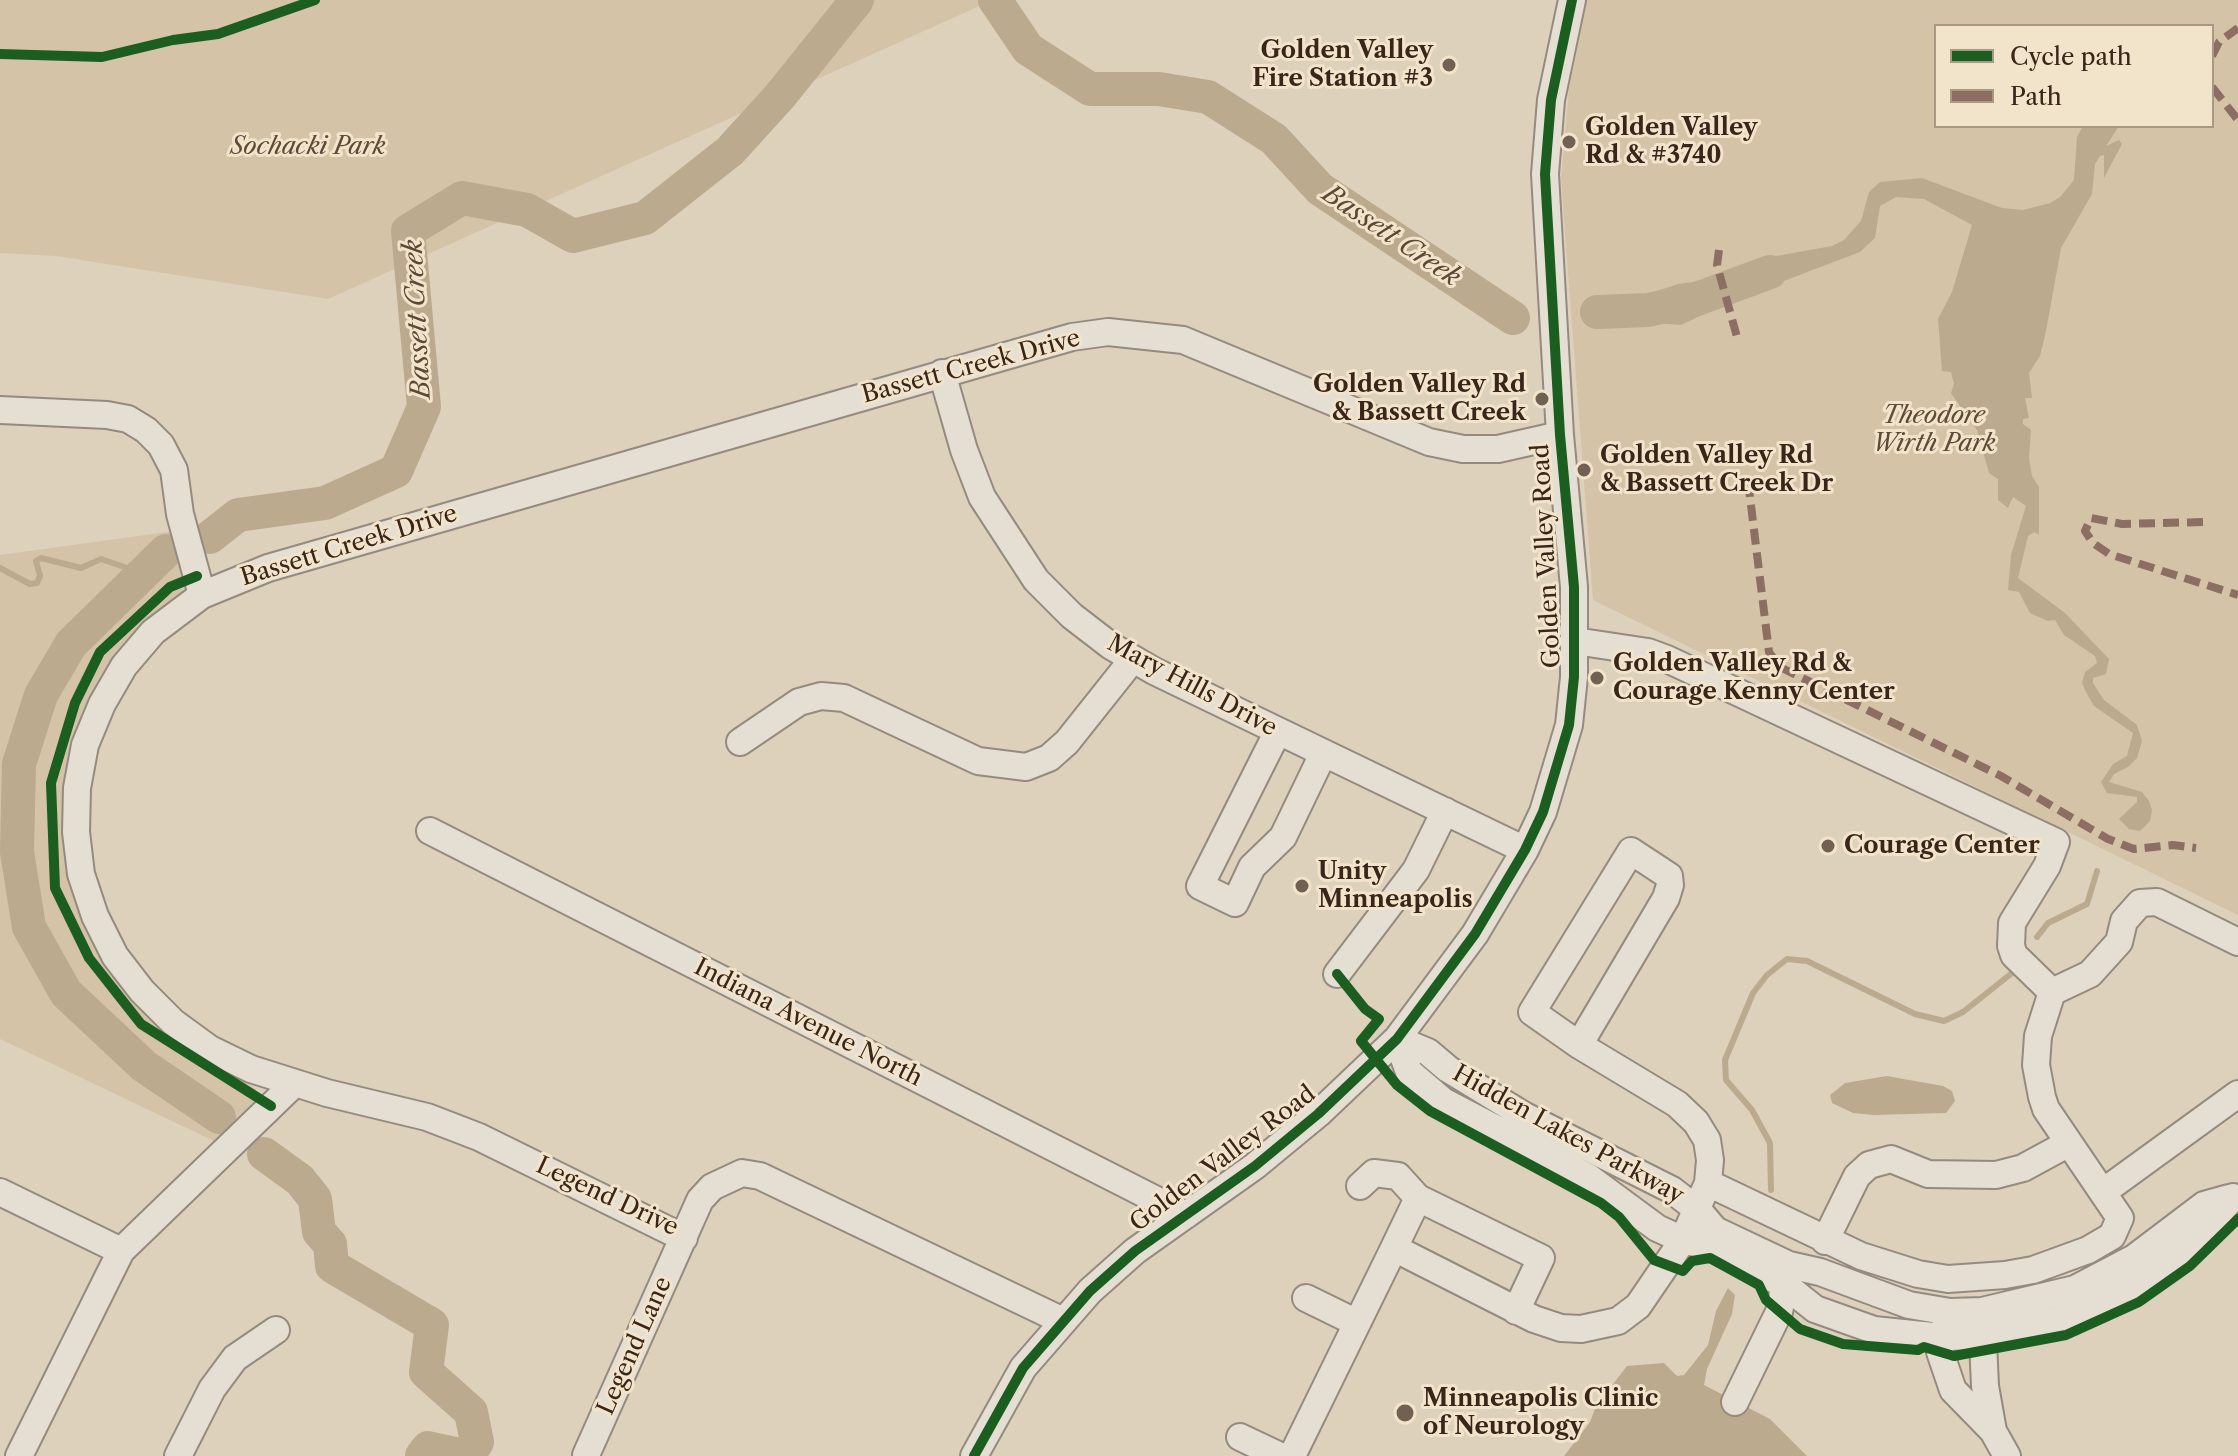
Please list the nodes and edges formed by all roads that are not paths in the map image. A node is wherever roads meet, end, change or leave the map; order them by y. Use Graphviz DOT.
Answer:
graph roads {
  1 [pos="1572,0"];
  2 [pos="942,373"];
  3 [pos="0,410"];
  4 [pos="1560,435"];
  5 [pos="202,595"];
  6 [pos="1575,641"];
  7 [pos="1133,659"];
  8 [pos="1278,731"];
  9 [pos="740,742"];
  10 [pos="1323,754"];
  11 [pos="1445,811"];
  12 [pos="430,831"];
  13 [pos="1525,850"];
  14 [pos="2238,942"];
  15 [pos="1337,974"];
  16 [pos="2052,992"];
  17 [pos="1397,1039"];
  18 [pos="1579,1045"];
  19 [pos="295,1083"];
  20 [pos="2238,1094"];
  21 [pos="2069,1143"];
  22 [pos="1708,1183"];
  23 [pos="1360,1186"];
  24 [pos="0,1192"];
  25 [pos="2103,1192"];
  26 [pos="2236,1196"];
  27 [pos="1418,1198"];
  28 [pos="1699,1211"];
  29 [pos="1186,1215"];
  30 [pos="684,1238"];
  31 [pos="1683,1240"];
  32 [pos="1825,1241"];
  33 [pos="1394,1248"];
  34 [pos="121,1251"];
  35 [pos="1787,1275"];
  36 [pos="1306,1298"];
  37 [pos="1516,1311"];
  38 [pos="1950,1312"];
  39 [pos="1061,1320"];
  40 [pos="1357,1323"];
  41 [pos="1982,1324"];
  42 [pos="276,1330"];
  43 [pos="1942,1337"];
  44 [pos="1735,1402"];
  45 [pos="1993,1431"];
  46 [pos="1240,1437"];
  47 [pos="586,1455"];
  48 [pos="19,1456"];
  49 [pos="178,1456"];
  50 [pos="974,1456"];
  51 [pos="1280,1456"];
  52 [pos="1292,1456"];
  53 [pos="2007,1456"];
  1 -- 4 [label="street, Golden Valley Road"];
  2 -- 4 [label="street, Bassett Creek Drive"];
  2 -- 5 [label="street, Bassett Creek Drive"];
  2 -- 7 [label="street, Mary Hills Drive"];
  3 -- 5 [label="street"];
  4 -- 6 [label="street, Golden Valley Road"];
  5 -- 19 [label="street, Bassett Creek Drive"];
  6 -- 13 [label="street, Golden Valley Road"];
  6 -- 16 [label="street"];
  7 -- 8 [label="street, Mary Hills Drive"];
  7 -- 9 [label="street"];
  8 -- 10 [label="street, Mary Hills Drive"];
  8 -- 10 [label="street"];
  10 -- 11 [label="street, Mary Hills Drive"];
  11 -- 13 [label="street, Mary Hills Drive"];
  11 -- 15 [label="street"];
  12 -- 29 [label="street, Indiana Avenue North"];
  13 -- 17 [label="street, Golden Valley Road"];
  14 -- 16 [label="street"];
  16 -- 21 [label="street"];
  17 -- 28 [label="street, Hidden Lakes Parkway"];
  17 -- 29 [label="street, Golden Valley Road"];
  17 -- 31 [label="street, Hidden Lakes Parkway"];
  18 -- 18 [label="street"];
  18 -- 22 [label="street"];
  19 -- 30 [label="street, Legend Drive"];
  19 -- 34 [label="street"];
  20 -- 25 [label="street"];
  21 -- 25 [label="street"];
  21 -- 32 [label="street"];
  22 -- 28 [label="street"];
  22 -- 32 [label="street"];
  23 -- 27 [label="street"];
  24 -- 34 [label="street"];
  25 -- 32 [label="street"];
  26 -- 41 [label="street, Hidden Lakes Parkway"];
  27 -- 33 [label="street"];
  27 -- 37 [label="street"];
  28 -- 31 [label="street"];
  28 -- 35 [label="street, Hidden Lakes Parkway"];
  29 -- 39 [label="street, Golden Valley Road"];
  30 -- 39 [label="street, Legend Drive"];
  30 -- 47 [label="street, Legend Lane"];
  31 -- 35 [label="street, Hidden Lakes Parkway"];
  31 -- 37 [label="street"];
  33 -- 37 [label="street"];
  33 -- 40 [label="street"];
  34 -- 48 [label="street"];
  35 -- 38 [label="street, Hidden Lakes Parkway"];
  35 -- 43 [label="street, Hidden Lakes Parkway"];
  35 -- 44 [label="street"];
  36 -- 40 [label="street"];
  38 -- 41 [label="street, Hidden Lakes Parkway"];
  38 -- 43 [label="street"];
  39 -- 50 [label="street, Golden Valley Road"];
  40 -- 52 [label="street"];
  41 -- 43 [label="street, Hidden Lakes Parkway"];
  41 -- 45 [label="street"];
  42 -- 49 [label="street"];
  43 -- 45 [label="street"];
  45 -- 53 [label="street"];
  46 -- 51 [label="street"];
}
